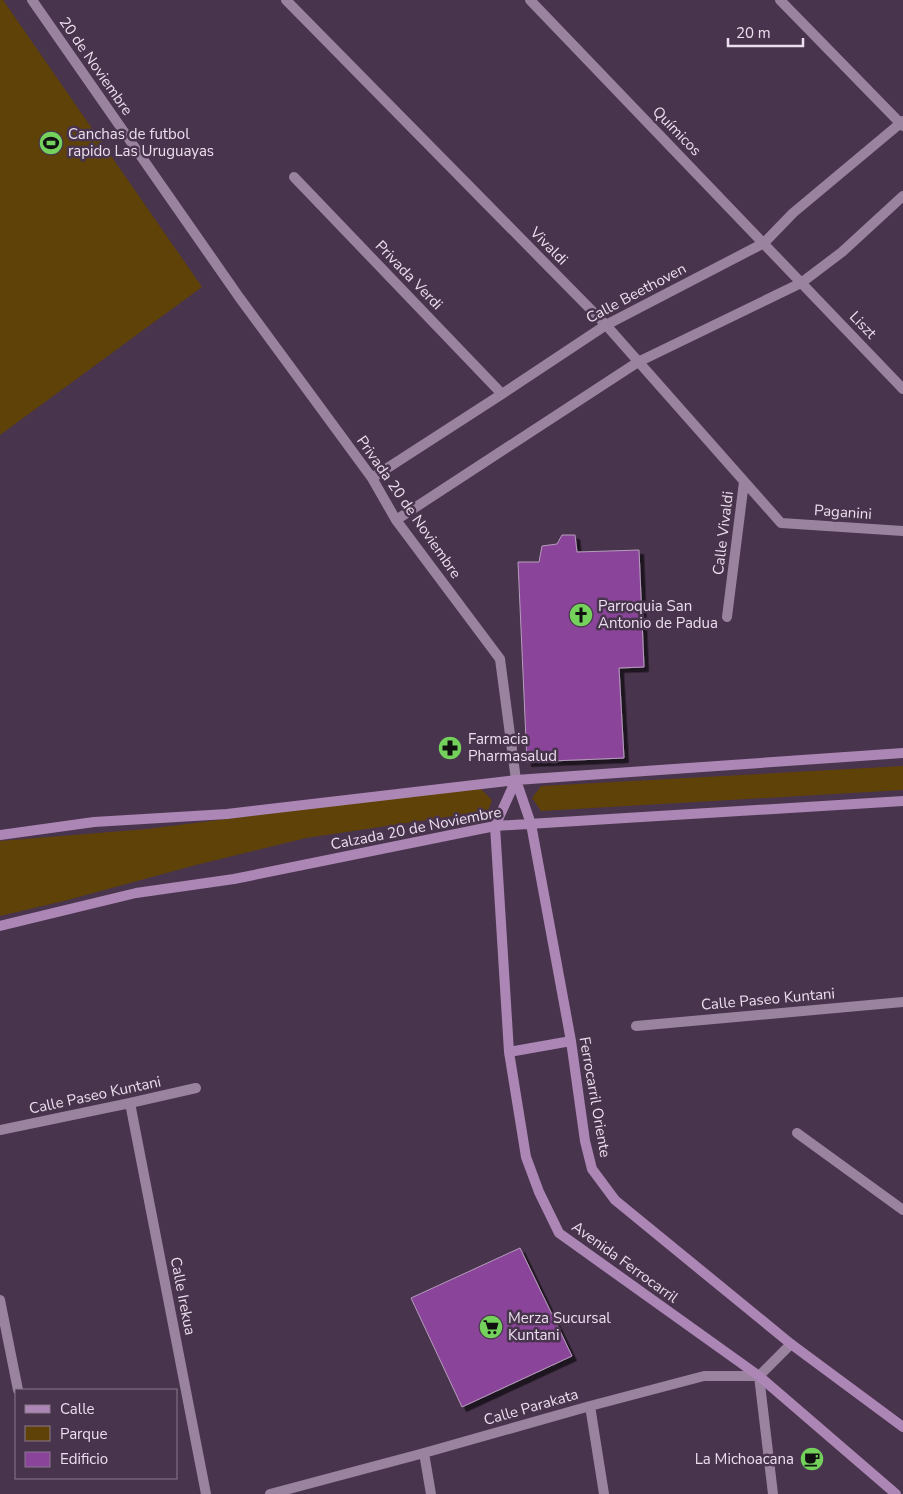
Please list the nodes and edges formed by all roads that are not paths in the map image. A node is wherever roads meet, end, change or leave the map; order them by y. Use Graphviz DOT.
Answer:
graph roads {
  1 [pos="32,0"];
  2 [pos="286,0"];
  3 [pos="530,0"];
  4 [pos="780,0"];
  5 [pos="902,124"];
  6 [pos="294,177"];
  7 [pos="903,196"];
  8 [pos="764,243"];
  9 [pos="801,283"];
  10 [pos="238,297"];
  11 [pos="606,325"];
  12 [pos="638,362"];
  13 [pos="903,388"];
  14 [pos="502,394"];
  15 [pos="372,478"];
  16 [pos="744,482"];
  17 [pos="396,520"];
  18 [pos="781,523"];
  19 [pos="903,531"];
  20 [pos="727,617"];
  21 [pos="903,754"];
  22 [pos="516,780"];
  23 [pos="903,801"];
  24 [pos="531,824"];
  25 [pos="495,826"];
  26 [pos="0,835"];
  27 [pos="0,926"];
  28 [pos="903,1002"];
  29 [pos="636,1026"];
  30 [pos="570,1041"];
  31 [pos="509,1052"];
  32 [pos="196,1088"];
  33 [pos="130,1103"];
  34 [pos="0,1130"];
  35 [pos="797,1133"];
  36 [pos="903,1210"];
  37 [pos="0,1300"];
  38 [pos="791,1344"];
  39 [pos="759,1376"];
  40 [pos="18,1389"];
  41 [pos="590,1406"];
  42 [pos="903,1427"];
  43 [pos="424,1454"];
  44 [pos="206,1494"];
  45 [pos="270,1494"];
  46 [pos="431,1494"];
  47 [pos="604,1494"];
  48 [pos="773,1494"];
  49 [pos="896,1494"];
  1 -- 10 [label="street, 20 de Noviembre"];
  2 -- 11 [label="street, Vivaldi"];
  3 -- 8 [label="street, Químicos"];
  4 -- 5 [label="street"];
  5 -- 8 [label="street, Calle Beethoven"];
  6 -- 14 [label="street, Privada Verdi"];
  7 -- 9 [label="street"];
  8 -- 9 [label="street, Químicos"];
  8 -- 11 [label="street, Calle Beethoven"];
  9 -- 12 [label="street"];
  9 -- 13 [label="street, Liszt"];
  10 -- 15 [label="street, Privada 20 de Noviembre"];
  11 -- 12 [label="street, Vivaldi"];
  11 -- 14 [label="street, Calle Beethoven"];
  12 -- 16 [label="street, Vivaldi"];
  12 -- 17 [label="street"];
  14 -- 15 [label="street, Calle Beethoven"];
  15 -- 17 [label="street, Privada 20 de Noviembre"];
  16 -- 18 [label="street, Vivaldi"];
  16 -- 20 [label="street, Calle Vivaldi"];
  17 -- 22 [label="street, Privada 20 de Noviembre"];
  18 -- 19 [label="street, Paganini"];
  21 -- 22 [label="main road, Calzada 20 de Noviembre"];
  22 -- 24 [label="main road, Ferrocarril Oriente"];
  22 -- 25 [label="main road, Avenida Ferrocarril"];
  22 -- 26 [label="main road, Calzada 20 de Noviembre"];
  23 -- 24 [label="main road, Calzada 20 de Noviembre"];
  24 -- 25 [label="main road, Calzada 20 de Noviembre"];
  24 -- 30 [label="main road, Ferrocarril Oriente"];
  25 -- 27 [label="main road, Calzada 20 de Noviembre"];
  25 -- 31 [label="main road, Avenida Ferrocarril"];
  28 -- 29 [label="street, Calle Paseo Kuntani"];
  30 -- 31 [label="main road"];
  30 -- 38 [label="main road, Ferrocarril Oriente"];
  31 -- 39 [label="main road, Avenida Ferrocarril"];
  32 -- 33 [label="street, Calle Paseo Kuntani"];
  33 -- 34 [label="street, Calle Paseo Kuntani"];
  33 -- 44 [label="street, Calle Irekua"];
  35 -- 36 [label="street"];
  37 -- 40 [label="street"];
  38 -- 39 [label="street"];
  38 -- 42 [label="main road, Ferrocarril Oriente"];
  39 -- 41 [label="street, Calle Parakata"];
  39 -- 48 [label="street"];
  39 -- 49 [label="main road, Avenida Ferrocarril"];
  41 -- 43 [label="street, Calle Parakata"];
  41 -- 47 [label="street"];
  43 -- 45 [label="street, Calle Parakata"];
  43 -- 46 [label="street"];
}
